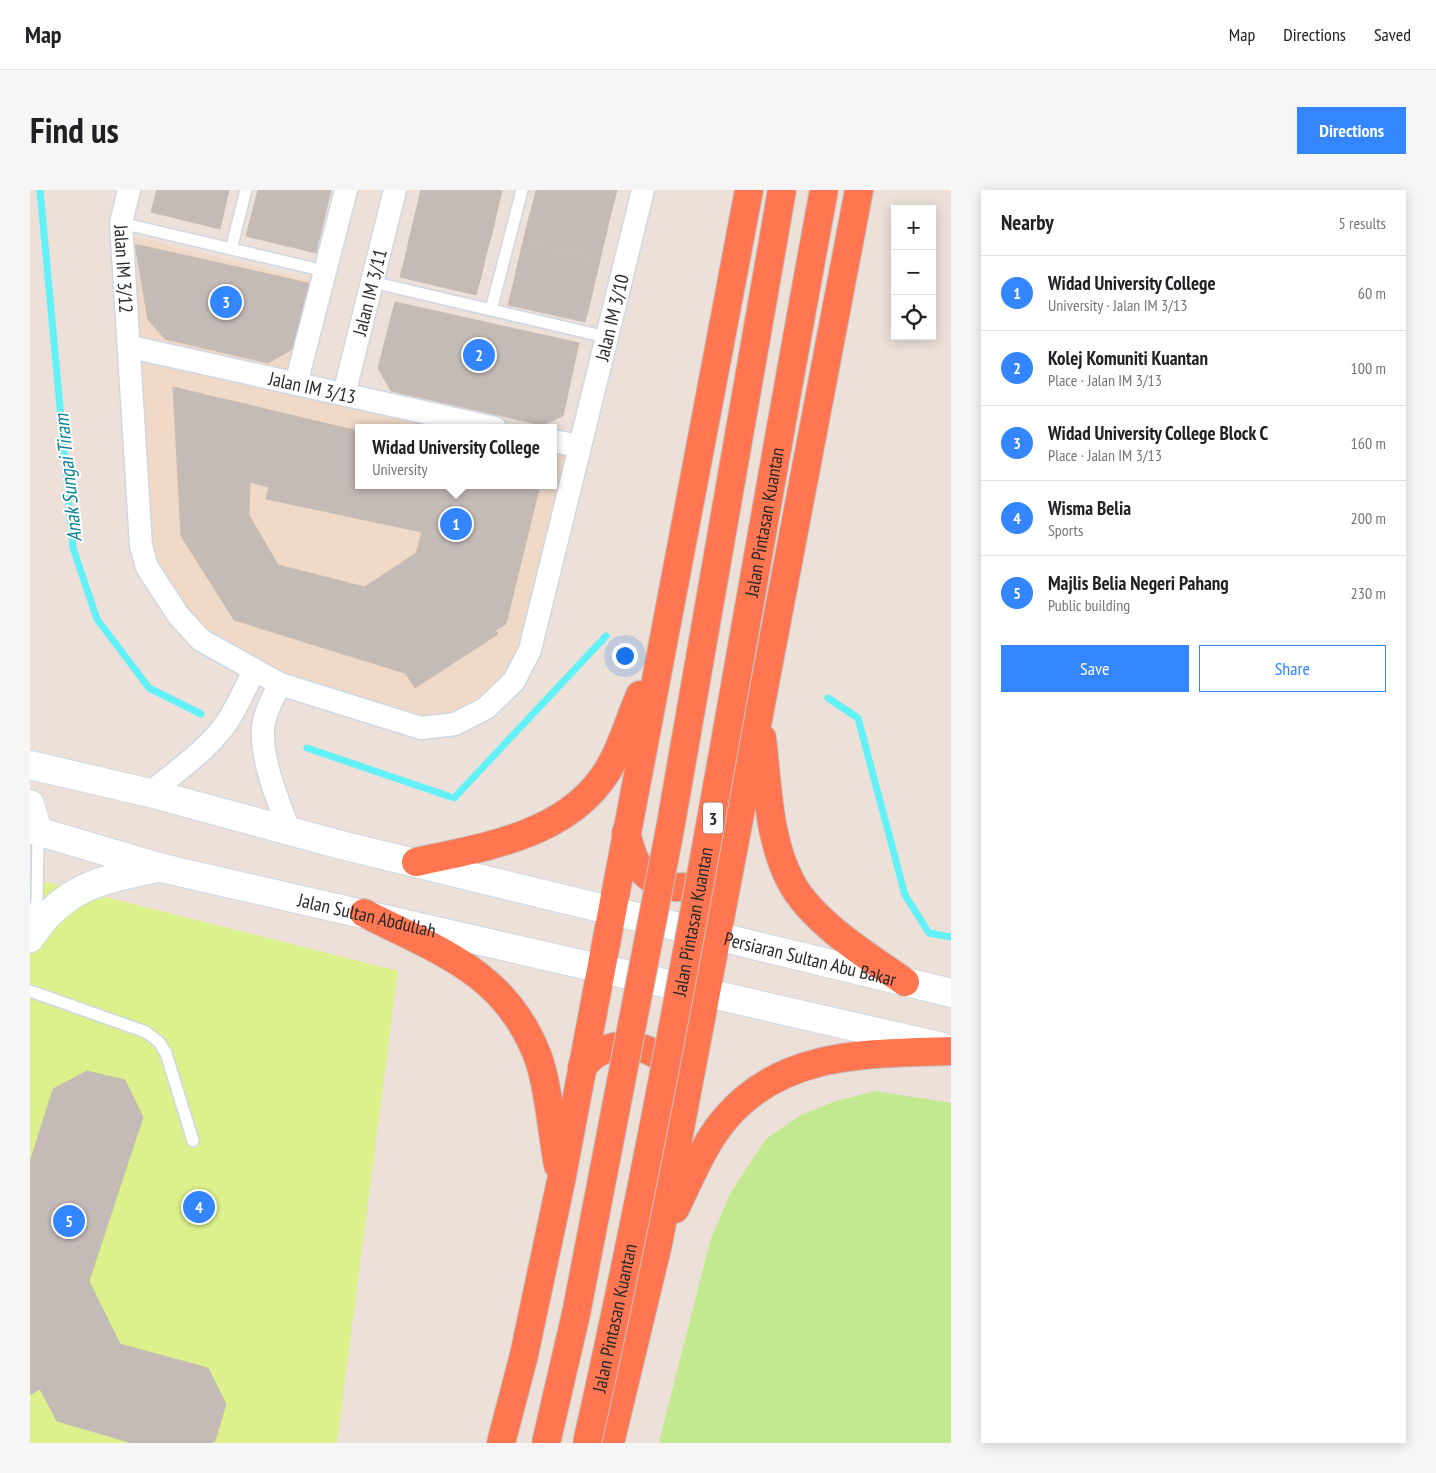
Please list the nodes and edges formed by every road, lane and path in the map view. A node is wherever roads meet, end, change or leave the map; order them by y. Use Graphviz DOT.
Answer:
graph roads {
  1 [pos="129,190"];
  2 [pos="246,190"];
  3 [pos="346,190"];
  4 [pos="395,190"];
  5 [pos="522,190"];
  6 [pos="643,190"];
  7 [pos="749,190"];
  8 [pos="782,190"];
  9 [pos="824,190"];
  10 [pos="859,190"];
  11 [pos="122,223"];
  12 [pos="231,249"];
  13 [pos="325,271"];
  14 [pos="372,282"];
  15 [pos="491,310"];
  16 [pos="606,337"];
  17 [pos="131,348"];
  18 [pos="296,384"];
  19 [pos="344,394"];
  20 [pos="477,424"];
  21 [pos="557,442"];
  22 [pos="579,446"];
  23 [pos="662,637"];
  24 [pos="254,670"];
  25 [pos="280,684"];
  26 [pos="759,712"];
  27 [pos="30,765"];
  28 [pos="150,793"];
  29 [pos="30,804"];
  30 [pos="34,830"];
  31 [pos="289,831"];
  32 [pos="626,833"];
  33 [pos="736,838"];
  34 [pos="416,862"];
  35 [pos="162,868"];
  36 [pos="611,910"];
  37 [pos="364,913"];
  38 [pos="30,931"];
  39 [pos="717,935"];
  40 [pos="30,938"];
  41 [pos="600,968"];
  42 [pos="905,982"];
  43 [pos="30,991"];
  44 [pos="706,992"];
  45 [pos="951,993"];
  46 [pos="951,1050"];
  47 [pos="582,1067"];
  48 [pos="686,1097"];
  49 [pos="194,1141"];
  50 [pos="561,1181"];
  51 [pos="658,1244"];
  52 [pos="501,1443"];
  53 [pos="546,1443"];
  54 [pos="587,1443"];
  55 [pos="610,1443"];
  1 -- 11 [label="street, Jalan IM 3/12"];
  2 -- 12 [label="lane"];
  3 -- 13 [label="street"];
  4 -- 14 [label="street, Jalan IM 3/11"];
  5 -- 15 [label="lane"];
  6 -- 16 [label="street, Jalan IM 3/10"];
  7 -- 23 [label="highway"];
  8 -- 53 [label="highway, Jalan Pintasan Kuantan / 3, bridge"];
  9 -- 54 [label="highway, Jalan Pintasan Kuantan / 3, bridge"];
  10 -- 26 [label="highway"];
  11 -- 12 [label="lane"];
  11 -- 17 [label="street, Jalan IM 3/12"];
  12 -- 13 [label="lane"];
  13 -- 18 [label="street"];
  14 -- 15 [label="lane"];
  14 -- 19 [label="street, Jalan IM 3/11"];
  15 -- 16 [label="lane"];
  16 -- 22 [label="street, Jalan IM 3/10"];
  17 -- 18 [label="street, Jalan IM 3/13"];
  17 -- 24 [label="street, Jalan IM 3/12"];
  18 -- 19 [label="street, Jalan IM 3/13"];
  19 -- 20 [label="street, Jalan IM 3/13"];
  21 -- 22 [label="street"];
  22 -- 25 [label="street, Jalan IM 3/10"];
  23 -- 32 [label="highway"];
  23 -- 34 [label="highway"];
  24 -- 25 [label="street, Jalan IM 3/12"];
  24 -- 28 [label="street"];
  25 -- 31 [label="street"];
  26 -- 33 [label="highway"];
  26 -- 42 [label="highway"];
  27 -- 28 [label="main road"];
  28 -- 31 [label="main road"];
  29 -- 30 [label="main road"];
  30 -- 35 [label="main road, Jalan Sultan Abdullah"];
  30 -- 38 [label="lane"];
  31 -- 34 [label="main road"];
  32 -- 33 [label="highway"];
  32 -- 36 [label="highway"];
  33 -- 39 [label="highway"];
  34 -- 36 [label="main road"];
  35 -- 37 [label="main road, Jalan Sultan Abdullah"];
  35 -- 40 [label="main road"];
  36 -- 39 [label="main road, Persiaran Sultan Abu Bakar"];
  36 -- 41 [label="highway"];
  37 -- 41 [label="main road, Jalan Sultan Abdullah"];
  37 -- 50 [label="highway"];
  39 -- 42 [label="main road, Persiaran Sultan Abu Bakar"];
  39 -- 44 [label="highway"];
  41 -- 44 [label="main road, Jalan Sultan Abdullah"];
  41 -- 47 [label="highway"];
  42 -- 45 [label="main road, Persiaran Sultan Abu Bakar"];
  43 -- 49 [label="lane"];
  44 -- 46 [label="main road"];
  44 -- 48 [label="highway"];
  46 -- 51 [label="highway"];
  47 -- 48 [label="highway"];
  47 -- 50 [label="highway"];
  48 -- 51 [label="highway"];
  50 -- 52 [label="highway"];
  51 -- 55 [label="highway"];
}
